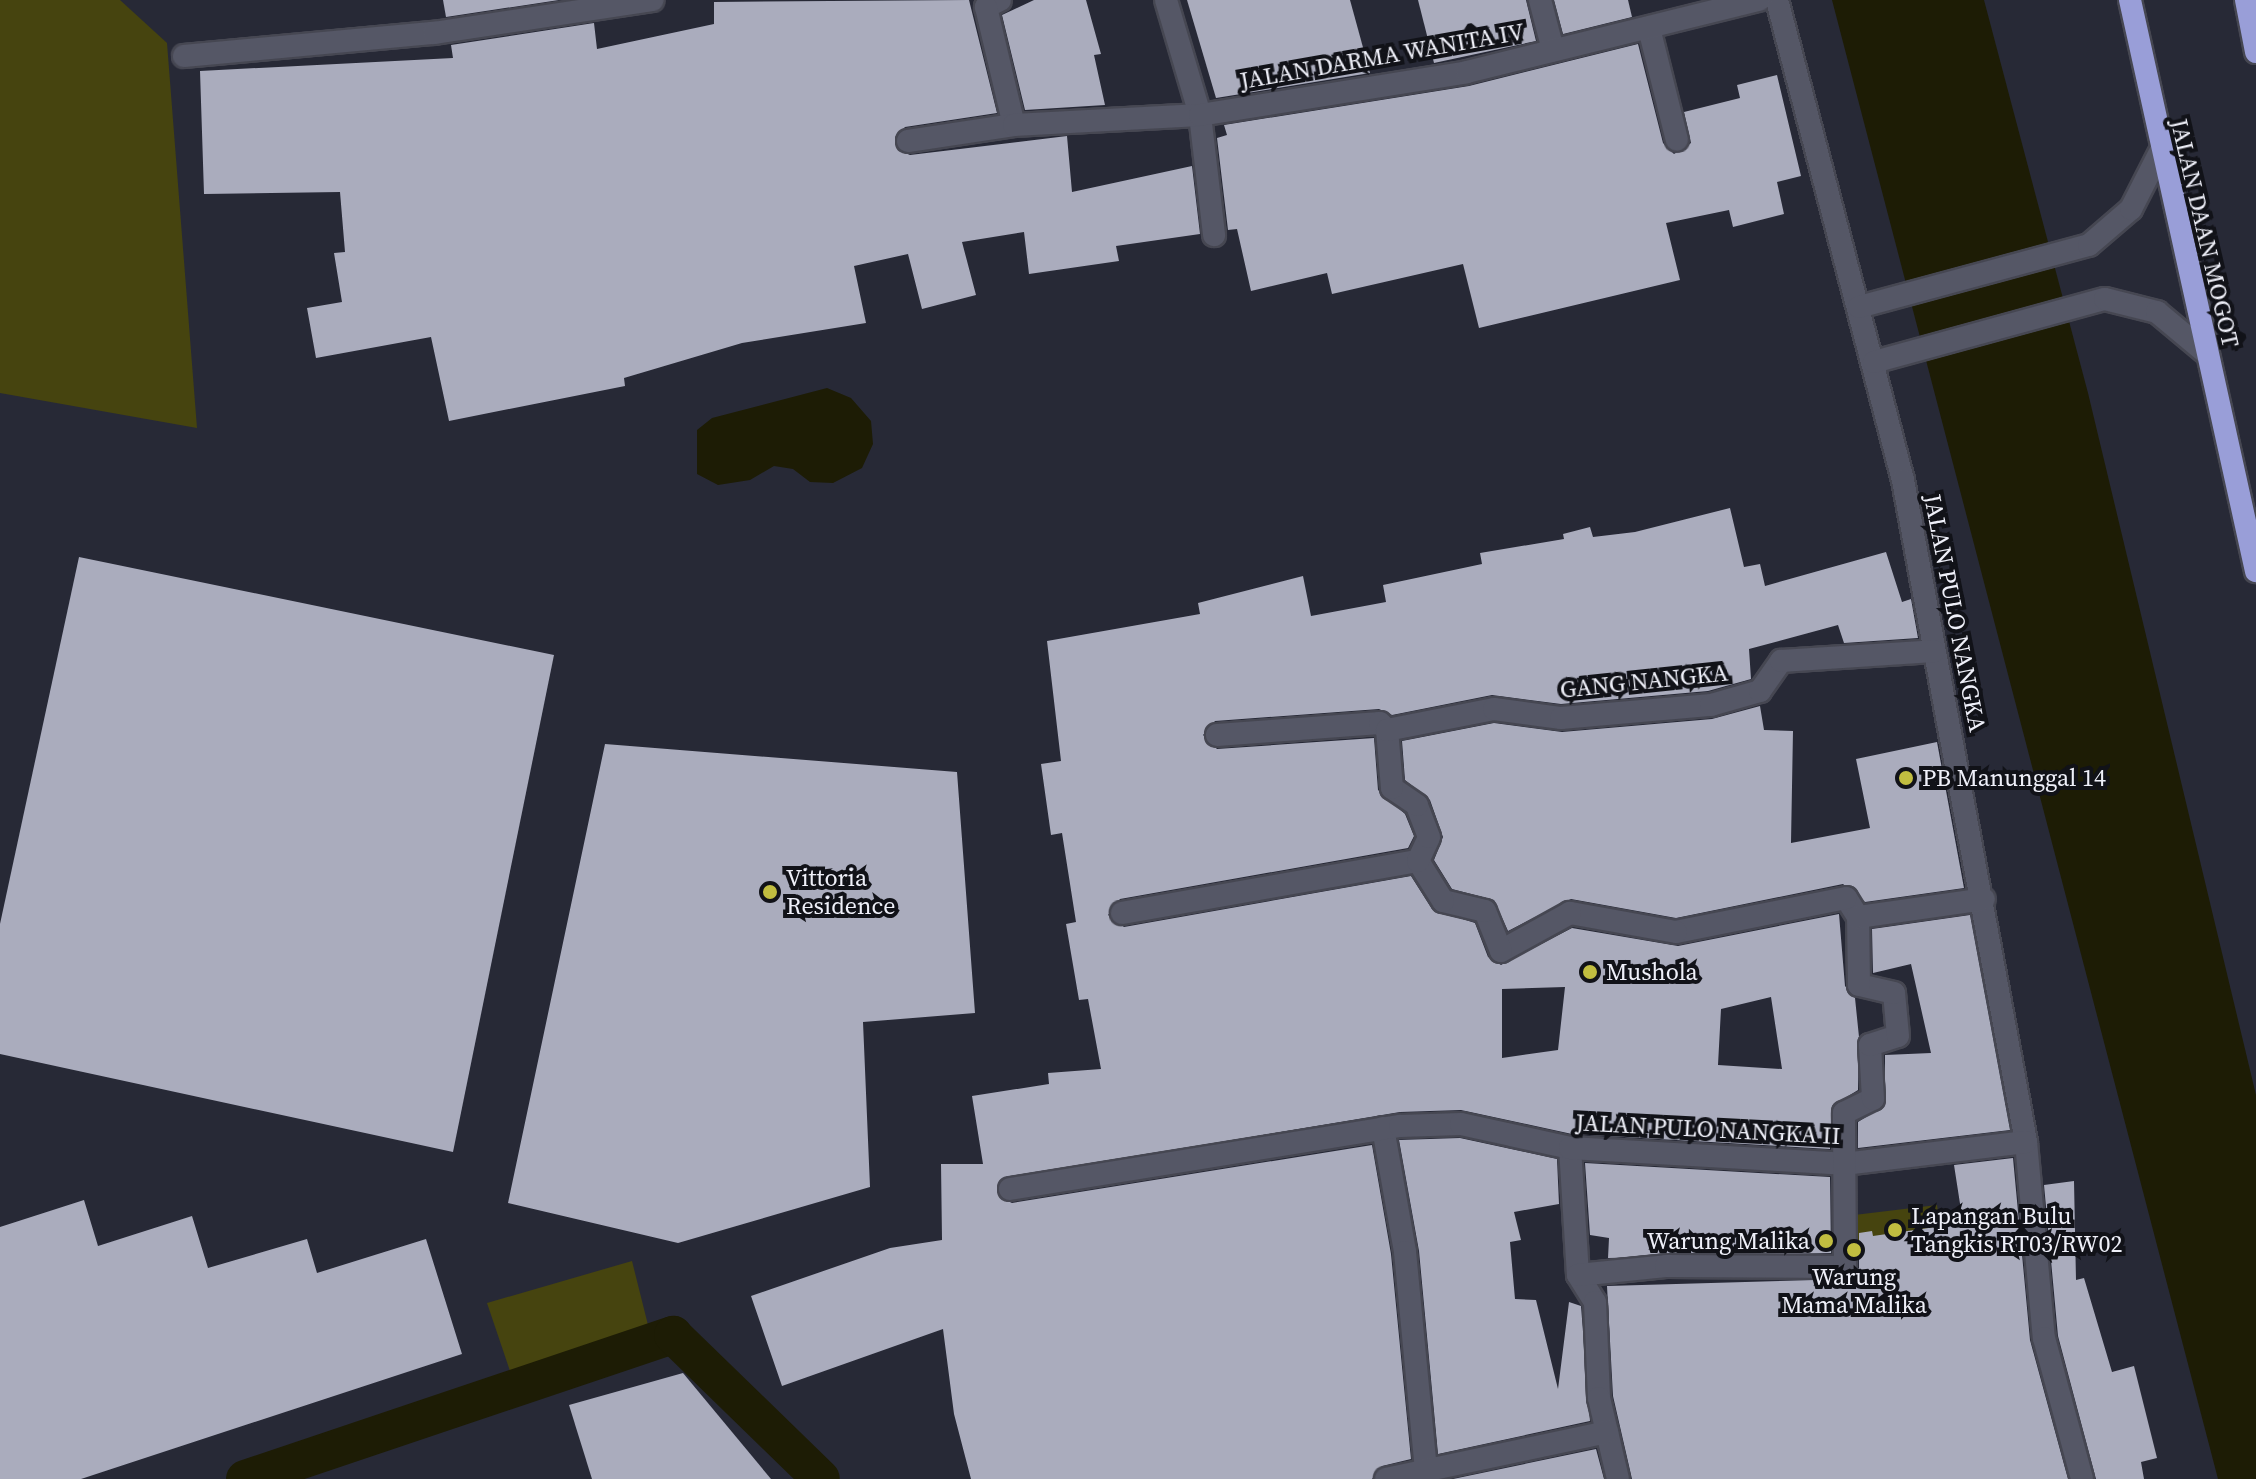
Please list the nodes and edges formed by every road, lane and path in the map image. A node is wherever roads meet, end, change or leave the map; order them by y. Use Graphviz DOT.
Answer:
graph roads {
  1 [pos="653,0"];
  2 [pos="1000,0"];
  3 [pos="1166,0"];
  4 [pos="1540,0"];
  5 [pos="1759,0"];
  6 [pos="1777,0"];
  7 [pos="2130,0"];
  8 [pos="2246,0"];
  9 [pos="581,6"];
  10 [pos="1649,28"];
  11 [pos="1553,50"];
  12 [pos="2256,52"];
  13 [pos="184,56"];
  14 [pos="1200,115"];
  15 [pos="1014,125"];
  16 [pos="1677,140"];
  17 [pos="908,141"];
  18 [pos="2159,154"];
  19 [pos="1214,235"];
  20 [pos="1859,307"];
  21 [pos="2205,352"];
  22 [pos="1874,362"];
  23 [pos="2256,571"];
  24 [pos="1934,651"];
  25 [pos="1387,730"];
  26 [pos="1217,735"];
  27 [pos="1418,861"];
  28 [pos="1984,899"];
  29 [pos="1122,913"];
  30 [pos="1858,917"];
  31 [pos="1383,1128"];
  32 [pos="2026,1142"];
  33 [pos="1570,1148"];
  34 [pos="1844,1164"];
  35 [pos="1010,1189"];
  36 [pos="1578,1275"];
  37 [pos="1607,1432"];
  38 [pos="1426,1471"];
  39 [pos="1386,1479"];
  40 [pos="1618,1479"];
  41 [pos="2082,1479"];
  1 -- 9 [label="street"];
  2 -- 15 [label="street"];
  3 -- 14 [label="street"];
  4 -- 11 [label="street"];
  5 -- 10 [label="street, JALAN DARMA WANITA IV"];
  6 -- 20 [label="street, JALAN PULO NANGKA"];
  7 -- 18 [label="highway, JALAN DAAN MOGOT"];
  8 -- 12 [label="highway"];
  9 -- 13 [label="street"];
  10 -- 11 [label="street, JALAN DARMA WANITA IV"];
  10 -- 16 [label="street"];
  11 -- 14 [label="street, JALAN DARMA WANITA IV"];
  14 -- 15 [label="street, JALAN DARMA WANITA IV"];
  14 -- 19 [label="street"];
  15 -- 17 [label="street, JALAN DARMA WANITA IV"];
  18 -- 20 [label="street"];
  18 -- 21 [label="highway, JALAN DAAN MOGOT"];
  20 -- 22 [label="street, JALAN PULO NANGKA"];
  21 -- 22 [label="street"];
  21 -- 23 [label="highway, JALAN DAAN MOGOT"];
  22 -- 24 [label="street, JALAN PULO NANGKA"];
  24 -- 25 [label="street, GANG NANGKA"];
  24 -- 28 [label="street, JALAN PULO NANGKA"];
  25 -- 26 [label="street"];
  25 -- 27 [label="street"];
  27 -- 29 [label="street"];
  27 -- 30 [label="street"];
  28 -- 30 [label="street"];
  28 -- 32 [label="street, JALAN PULO NANGKA"];
  30 -- 34 [label="street"];
  31 -- 33 [label="street, JALAN PULO NANGKA II"];
  31 -- 35 [label="street, JALAN PULO NANGKA II"];
  31 -- 38 [label="street"];
  32 -- 34 [label="street, JALAN PULO NANGKA II"];
  32 -- 41 [label="street, JALAN PULO NANGKA"];
  33 -- 34 [label="street, JALAN PULO NANGKA II"];
  33 -- 36 [label="street"];
  34 -- 36 [label="street"];
  36 -- 37 [label="street"];
  37 -- 38 [label="street"];
  37 -- 40 [label="street"];
  38 -- 39 [label="street"];
}
